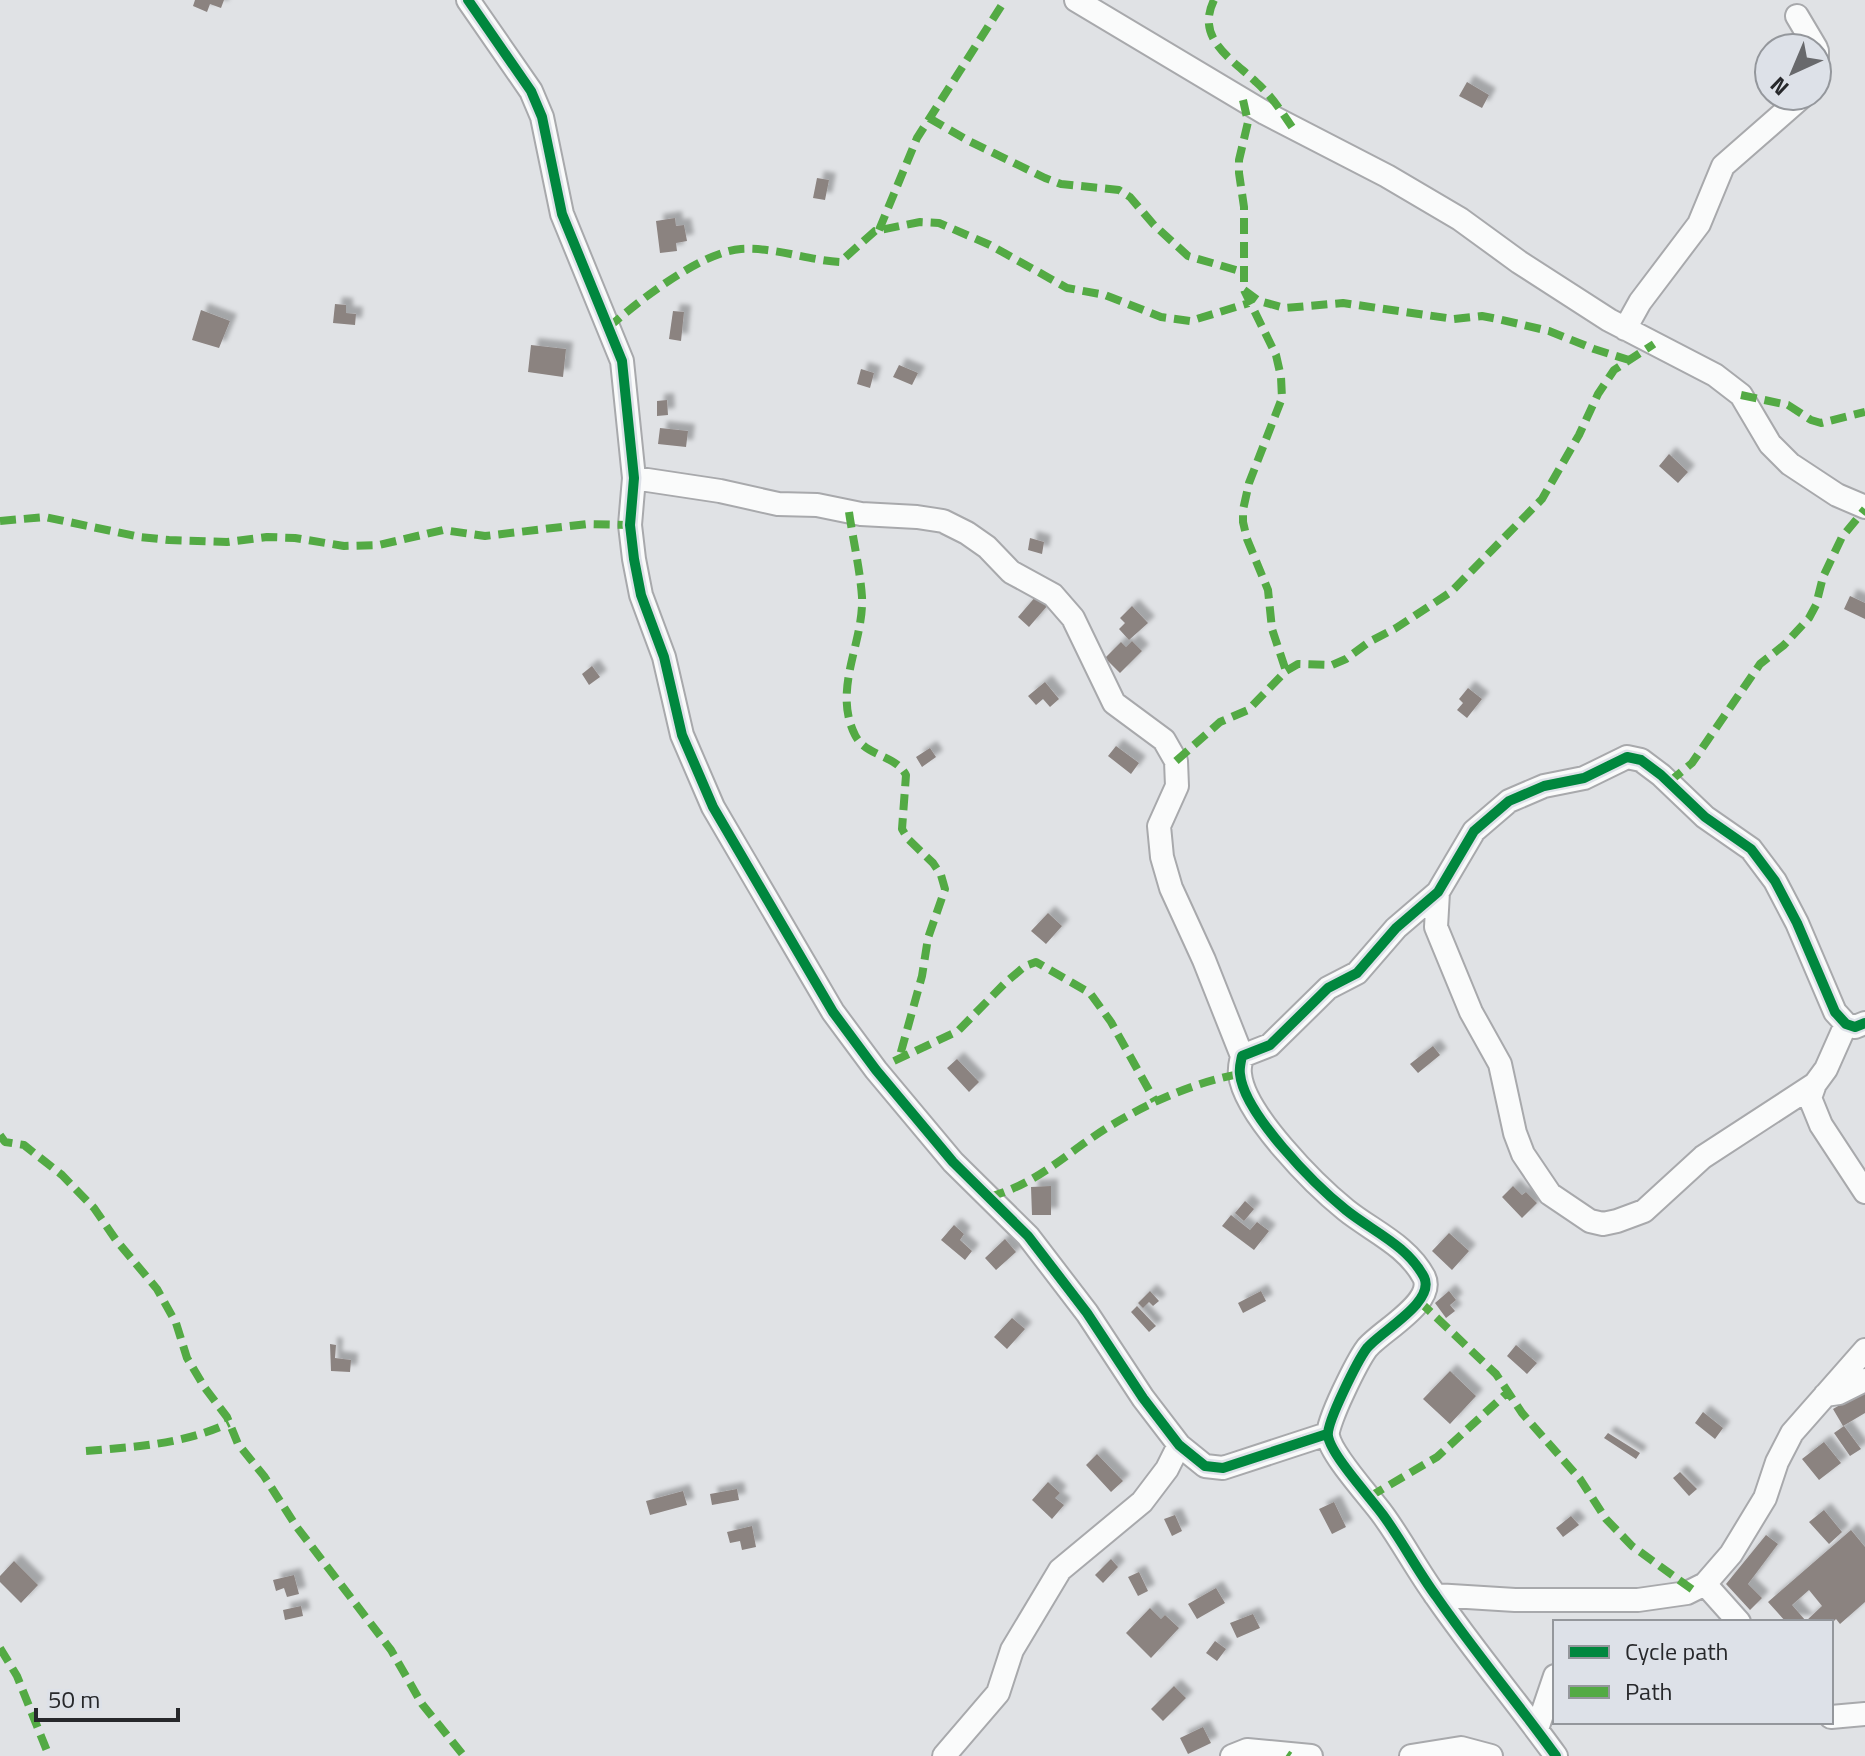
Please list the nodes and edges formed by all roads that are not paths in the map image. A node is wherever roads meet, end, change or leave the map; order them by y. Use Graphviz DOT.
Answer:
graph roads {
  1 [pos="468,0"];
  2 [pos="1076,0"];
  3 [pos="1797,16"];
  4 [pos="1807,32"];
  5 [pos="1785,112"];
  6 [pos="1625,329"];
  7 [pos="634,478"];
  8 [pos="1865,507"];
  9 [pos="1438,892"];
  10 [pos="1855,1024"];
  11 [pos="1242,1056"];
  12 [pos="1815,1084"];
  13 [pos="1865,1192"];
  14 [pos="1865,1350"];
  15 [pos="1865,1380"];
  16 [pos="1825,1395"];
  17 [pos="1327,1434"];
  18 [pos="1179,1445"];
  19 [pos="1705,1584"];
  20 [pos="1435,1595"];
  21 [pos="1592,1601"];
  22 [pos="1578,1620"];
  23 [pos="1737,1620"];
  24 [pos="1553,1682"];
  25 [pos="1865,1714"];
  26 [pos="1833,1717"];
  27 [pos="1537,1729"];
  28 [pos="944,1756"];
  29 [pos="1232,1756"];
  30 [pos="1311,1756"];
  31 [pos="1411,1756"];
  32 [pos="1491,1756"];
  33 [pos="1556,1756"];
  1 -- 7 [label="street"];
  2 -- 6 [label="street"];
  3 -- 4 [label="street"];
  5 -- 6 [label="street"];
  6 -- 8 [label="street"];
  7 -- 11 [label="street"];
  7 -- 18 [label="street"];
  9 -- 10 [label="street"];
  9 -- 11 [label="street"];
  9 -- 12 [label="street"];
  10 -- 12 [label="street"];
  11 -- 17 [label="street"];
  12 -- 13 [label="street"];
  14 -- 16 [label="street"];
  15 -- 16 [label="street"];
  16 -- 19 [label="street"];
  17 -- 18 [label="street"];
  17 -- 20 [label="street"];
  18 -- 28 [label="street"];
  19 -- 21 [label="street"];
  19 -- 23 [label="street"];
  20 -- 21 [label="street"];
  20 -- 27 [label="street"];
  21 -- 22 [label="street"];
  24 -- 27 [label="street"];
  25 -- 26 [label="street"];
  27 -- 33 [label="street"];
  29 -- 30 [label="street"];
  31 -- 32 [label="street"];
}
